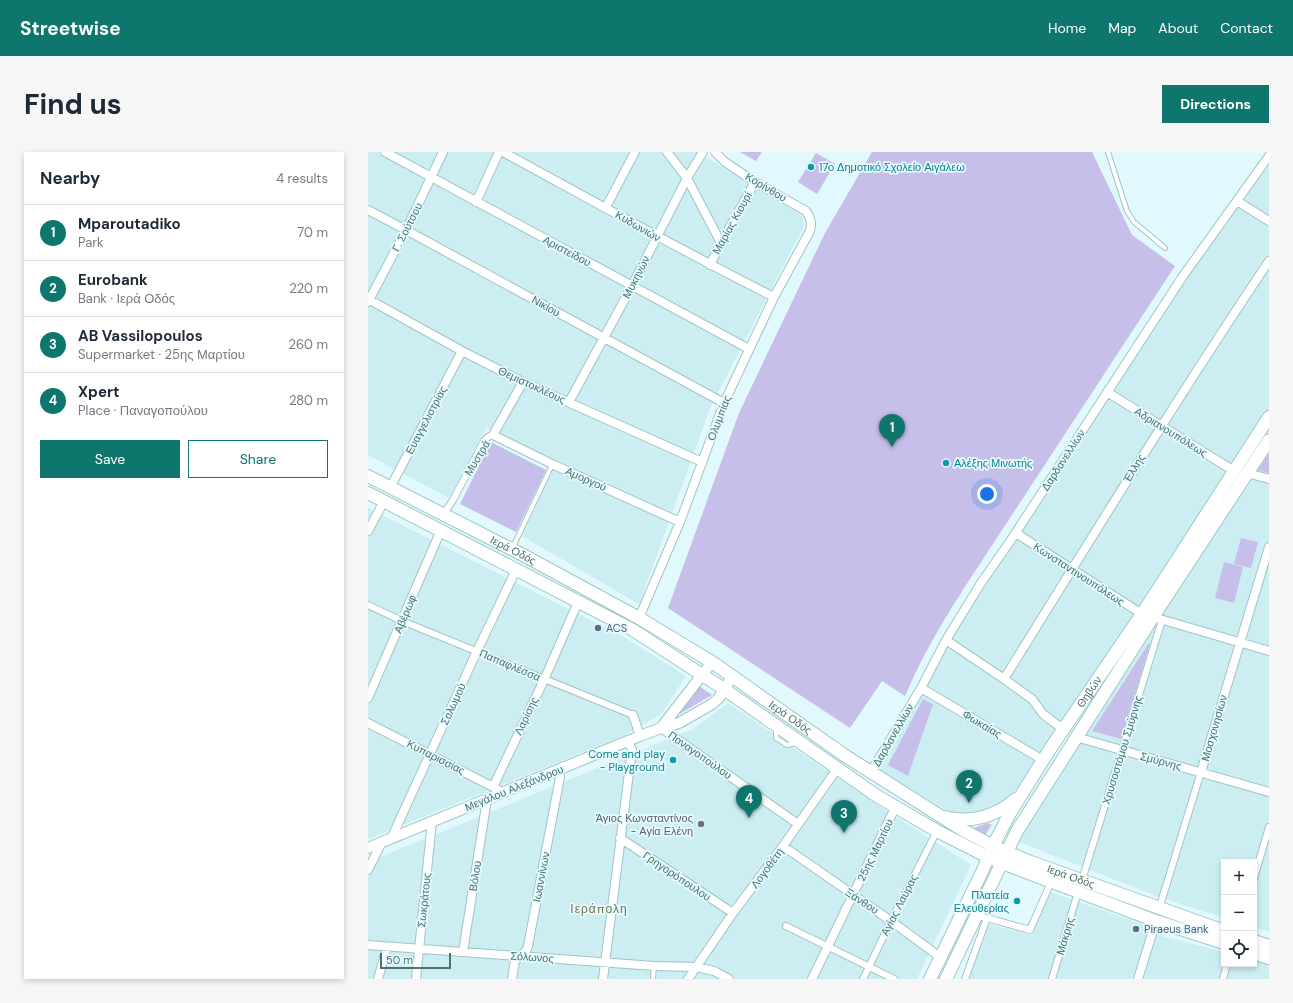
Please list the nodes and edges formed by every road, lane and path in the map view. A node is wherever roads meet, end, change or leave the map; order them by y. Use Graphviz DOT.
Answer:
graph roads {
  1 [pos="385,152"];
  2 [pos="443,152"];
  3 [pos="499,152"];
  4 [pos="503,152"];
  5 [pos="635,152"];
  6 [pos="667,152"];
  7 [pos="703,152"];
  8 [pos="715,152"];
  9 [pos="1108,152"];
  10 [pos="1269,156"];
  11 [pos="431,177"];
  12 [pos="687,178"];
  13 [pos="755,182"];
  14 [pos="1237,201"];
  15 [pos="476,202"];
  16 [pos="606,207"];
  17 [pos="368,210"];
  18 [pos="1269,221"];
  19 [pos="811,225"];
  20 [pos="406,230"];
  21 [pos="656,236"];
  22 [pos="721,243"];
  23 [pos="1166,248"];
  24 [pos="1269,261"];
  25 [pos="710,265"];
  26 [pos="632,286"];
  27 [pos="774,297"];
  28 [pos="368,300"];
  29 [pos="604,338"];
  30 [pos="749,349"];
  31 [pos="462,351"];
  32 [pos="523,382"];
  33 [pos="1107,392"];
  34 [pos="569,402"];
  35 [pos="724,403"];
  36 [pos="1269,417"];
  37 [pos="1160,426"];
  38 [pos="493,435"];
  39 [pos="1269,440"];
  40 [pos="702,462"];
  41 [pos="552,464"];
  42 [pos="1234,471"];
  43 [pos="1247,473"];
  44 [pos="368,476"];
  45 [pos="1269,479"];
  46 [pos="390,488"];
  47 [pos="368,493"];
  48 [pos="384,501"];
  49 [pos="443,514"];
  50 [pos="680,522"];
  51 [pos="441,530"];
  52 [pos="368,531"];
  53 [pos="1016,533"];
  54 [pos="1269,546"];
  55 [pos="512,550"];
  56 [pos="1072,569"];
  57 [pos="516,570"];
  58 [pos="578,602"];
  59 [pos="368,605"];
  60 [pos="1152,617"];
  61 [pos="639,618"];
  62 [pos="402,621"];
  63 [pos="946,640"];
  64 [pos="1240,643"];
  65 [pos="477,651"];
  66 [pos="1269,651"];
  67 [pos="712,662"];
  68 [pos="702,675"];
  69 [pos="732,677"];
  70 [pos="1004,678"];
  71 [pos="544,680"];
  72 [pos="921,688"];
  73 [pos="724,689"];
  74 [pos="368,698"];
  75 [pos="633,715"];
  76 [pos="368,723"];
  77 [pos="661,728"];
  78 [pos="1064,730"];
  79 [pos="640,736"];
  80 [pos="1076,737"];
  81 [pos="627,741"];
  82 [pos="1122,751"];
  83 [pos="429,754"];
  84 [pos="1043,760"];
  85 [pos="837,769"];
  86 [pos="558,770"];
  87 [pos="871,772"];
  88 [pos="1201,772"];
  89 [pos="1029,783"];
  90 [pos="493,786"];
  91 [pos="504,792"];
  92 [pos="1269,792"];
  93 [pos="487,799"];
  94 [pos="895,808"];
  95 [pos="941,816"];
  96 [pos="432,822"];
  97 [pos="798,824"];
  98 [pos="1269,827"];
  99 [pos="937,831"];
  100 [pos="620,838"];
  101 [pos="386,840"];
  102 [pos="783,846"];
  103 [pos="368,848"];
  104 [pos="990,851"];
  105 [pos="1007,851"];
  106 [pos="1001,863"];
  107 [pos="1257,868"];
  108 [pos="368,870"];
  109 [pos="1082,880"];
  110 [pos="1051,882"];
  111 [pos="1078,892"];
  112 [pos="853,895"];
  113 [pos="1159,909"];
  114 [pos="733,913"];
  115 [pos="982,917"];
  116 [pos="891,920"];
  117 [pos="1156,921"];
  118 [pos="786,926"];
  119 [pos="1221,930"];
  120 [pos="1221,942"];
  121 [pos="1257,942"];
  122 [pos="368,945"];
  123 [pos="828,946"];
  124 [pos="1269,946"];
  125 [pos="387,947"];
  126 [pos="418,949"];
  127 [pos="463,952"];
  128 [pos="1257,954"];
  129 [pos="522,956"];
  130 [pos="940,957"];
  131 [pos="1269,958"];
  132 [pos="605,962"];
  133 [pos="654,966"];
  134 [pos="869,966"];
  135 [pos="697,967"];
  136 [pos="1226,967"];
  137 [pos="378,979"];
  138 [pos="416,979"];
  139 [pos="512,979"];
  140 [pos="603,979"];
  141 [pos="653,979"];
  142 [pos="688,979"];
  143 [pos="729,979"];
  144 [pos="812,979"];
  145 [pos="863,979"];
  146 [pos="894,979"];
  147 [pos="930,979"];
  148 [pos="946,979"];
  149 [pos="965,979"];
  150 [pos="1052,979"];
  151 [pos="1138,979"];
  152 [pos="1223,979"];
  1 -- 11 [label="street, Αριστείδου"];
  2 -- 11 [label="street, Γ. Σούτσου"];
  3 -- 15 [label="street"];
  4 -- 16 [label="street, Κυδωνιών"];
  5 -- 16 [label="street"];
  6 -- 12 [label="street"];
  7 -- 12 [label="street, Μυκηνών"];
  8 -- 13 [label="street, Κορίνθου"];
  9 -- 23 [label="lane"];
  10 -- 14 [label="street, Δαρδανελλίων"];
  11 -- 15 [label="street, Αριστείδου"];
  11 -- 20 [label="street, Γ. Σούτσου"];
  12 -- 21 [label="street, Μυκηνών"];
  12 -- 22 [label="street"];
  13 -- 19 [label="street, Κορίνθου"];
  13 -- 22 [label="street, Μαρίας Κιουρί"];
  14 -- 18 [label="street"];
  14 -- 33 [label="street, Δαρδανελλίων"];
  15 -- 26 [label="street, Αριστείδου"];
  16 -- 21 [label="street, Κυδωνιών"];
  17 -- 20 [label="street, Νικίου"];
  19 -- 27 [label="street, Ολυμπίας"];
  20 -- 28 [label="street, Γ. Σούτσου"];
  20 -- 29 [label="street, Νικίου"];
  21 -- 25 [label="street, Κυδωνιών"];
  21 -- 26 [label="street, Μυκηνών"];
  22 -- 25 [label="street, Μαρίας Κιουρί"];
  24 -- 37 [label="street, Έλλης"];
  25 -- 27 [label="street, Κυδωνιών"];
  26 -- 29 [label="street, Μυκηνών"];
  26 -- 30 [label="street, Αριστείδου"];
  27 -- 30 [label="street, Ολυμπίας"];
  28 -- 31 [label="street, Θεμιστοκλέους"];
  29 -- 34 [label="street, Μυκηνών"];
  29 -- 35 [label="street, Νικίου"];
  30 -- 35 [label="street, Ολυμπίας"];
  31 -- 32 [label="street, Θεμιστοκλέους"];
  31 -- 46 [label="street, Ευαγγελιστρίας"];
  32 -- 34 [label="street, Θεμιστοκλέους"];
  32 -- 38 [label="street, Μυστρά"];
  33 -- 37 [label="street, Αδριανουπόλεως"];
  33 -- 53 [label="street, Δαρδανελλίων"];
  34 -- 40 [label="street, Θεμιστοκλέους"];
  35 -- 40 [label="street, Ολυμπίας"];
  36 -- 42 [label="main road, Θηβών"];
  37 -- 42 [label="street, Αδριανουπόλεως"];
  37 -- 56 [label="street, Έλλης"];
  38 -- 41 [label="street, Αμοργού"];
  38 -- 49 [label="street, Μυστρά"];
  39 -- 43 [label="main road, Θηβών"];
  40 -- 50 [label="street, Ολυμπίας"];
  41 -- 50 [label="street, Αμοργού"];
  41 -- 55 [label="lane"];
  42 -- 60 [label="main road, Θηβών"];
  43 -- 45 [label="street"];
  43 -- 60 [label="main road, Θηβών"];
  44 -- 46 [label="main road, Ιερά Οδός"];
  46 -- 49 [label="main road, Ιερά Οδός"];
  47 -- 48 [label="main road, Ιερά Οδός"];
  48 -- 51 [label="main road, Ιερά Οδός"];
  48 -- 52 [label="street"];
  49 -- 55 [label="main road, Ιερά Οδός"];
  50 -- 61 [label="street, Ολυμπίας"];
  51 -- 57 [label="main road, Ιερά Οδός"];
  51 -- 62 [label="street, Αβέρωφ"];
  53 -- 56 [label="street, Κωνσταντινουπόλεως"];
  53 -- 63 [label="street, Δαρδανελλίων"];
  54 -- 64 [label="street, Μοσχονησίων"];
  55 -- 61 [label="main road, Ιερά Οδός"];
  56 -- 60 [label="street, Κωνσταντινουπόλεως"];
  56 -- 70 [label="street, Έλλης"];
  57 -- 58 [label="main road, Ιερά Οδός"];
  57 -- 65 [label="street, Σολωμού"];
  58 -- 68 [label="main road, Ιερά Οδός"];
  58 -- 71 [label="street, Λαρίσης"];
  59 -- 62 [label="street, Παπαφλέσσα"];
  60 -- 64 [label="street, Κωνσταντινουπόλεως"];
  60 -- 78 [label="main road, Θηβών"];
  60 -- 80 [label="main road, Θηβών"];
  60 -- 82 [label="street, Χρυσοστόμου Σμύρνης"];
  61 -- 67 [label="main road, Ιερά Οδός"];
  62 -- 65 [label="street, Παπαφλέσσα"];
  62 -- 74 [label="street, Αβέρωφ"];
  63 -- 70 [label="street"];
  63 -- 72 [label="street, Δαρδανελλίων"];
  64 -- 66 [label="street, Κωνσταντινουπόλεως"];
  64 -- 88 [label="street, Μοσχονησίων"];
  65 -- 71 [label="street, Παπαφλέσσα"];
  65 -- 83 [label="street, Σολωμού"];
  67 -- 68 [label="street"];
  67 -- 69 [label="main road, Ιερά Οδός"];
  68 -- 73 [label="main road, Ιερά Οδός"];
  68 -- 77 [label="street"];
  69 -- 73 [label="street, Μεγάλου Αλεξάνδρου"];
  69 -- 87 [label="main road, Ιερά Οδός"];
  70 -- 78 [label="street"];
  71 -- 75 [label="street, Παπαφλέσσα"];
  71 -- 90 [label="street, Λαρίσης"];
  72 -- 84 [label="street, Φωκαίας"];
  72 -- 87 [label="street, Δαρδανελλίων"];
  73 -- 77 [label="street, Μεγάλου Αλεξάνδρου"];
  73 -- 85 [label="main road, Ιερά Οδός"];
  75 -- 79 [label="street, Παπαφλέσσα"];
  76 -- 83 [label="street, Κυπαρισσίας"];
  77 -- 79 [label="street, Μεγάλου Αλεξάνδρου"];
  77 -- 97 [label="street, Παναγοπούλου"];
  78 -- 84 [label="main road, Θηβών"];
  79 -- 81 [label="street, Μεγάλου Αλεξάνδρου"];
  80 -- 82 [label="street, Σμύρνης"];
  80 -- 105 [label="main road, Θηβών"];
  81 -- 86 [label="street, Μεγάλου Αλεξάνδρου"];
  81 -- 100 [label="street"];
  82 -- 88 [label="street, Σμύρνης"];
  82 -- 109 [label="street, Χρυσοστόμου Σμύρνης"];
  83 -- 90 [label="street, Κυπαρισσίας"];
  83 -- 101 [label="street, Σολωμού"];
  84 -- 89 [label="main road, Θηβών"];
  85 -- 94 [label="main road, Ιερά Οδός"];
  85 -- 97 [label="street, Λογοθέτη"];
  86 -- 91 [label="street, Μεγάλου Αλεξάνδρου"];
  86 -- 129 [label="street, Ιωαννίνων"];
  87 -- 95 [label="main road, Ιερά Οδός"];
  88 -- 92 [label="street, Σμύρνης"];
  88 -- 113 [label="street, Μοσχονησίων"];
  89 -- 95 [label="main road"];
  89 -- 104 [label="main road, Θηβών"];
  90 -- 91 [label="street, Κυπαρισσίας"];
  91 -- 93 [label="street, Μεγάλου Αλεξάνδρου"];
  93 -- 96 [label="street, Μεγάλου Αλεξάνδρου"];
  93 -- 127 [label="street, Βόλου"];
  94 -- 99 [label="main road, Ιερά Οδός"];
  94 -- 112 [label="street, 25ης Μαρτίου"];
  95 -- 104 [label="main road, Ιερά Οδός"];
  96 -- 101 [label="street, Μεγάλου Αλεξάνδρου"];
  96 -- 126 [label="street, Σωκράτους"];
  97 -- 102 [label="street, Λογοθέτη"];
  98 -- 107 [label="street"];
  99 -- 104 [label="main road, Ιερά Οδός"];
  99 -- 116 [label="street, Αγίας Λαύρας"];
  100 -- 114 [label="street, Γρηγορόπουλου"];
  100 -- 132 [label="street"];
  101 -- 103 [label="street, Μεγάλου Αλεξάνδρου"];
  101 -- 108 [label="street, Σολωμού"];
  102 -- 112 [label="street, Ξάνθου"];
  102 -- 114 [label="street, Λογοθέτη"];
  104 -- 105 [label="main road, Ιερά Οδός"];
  104 -- 106 [label="main road, Ιερά Οδός"];
  104 -- 130 [label="main road, Θηβών"];
  105 -- 106 [label="main road, Θηβών"];
  105 -- 109 [label="main road, Ιερά Οδός"];
  106 -- 110 [label="main road, Ιερά Οδός"];
  106 -- 115 [label="main road, Θηβών"];
  109 -- 113 [label="main road, Ιερά Οδός"];
  110 -- 111 [label="main road, Ιερά Οδός"];
  110 -- 115 [label="street"];
  111 -- 117 [label="main road, Ιερά Οδός"];
  111 -- 150 [label="street, Μάκρης"];
  112 -- 116 [label="street, Ξάνθου"];
  112 -- 123 [label="street, 25ης Μαρτίου"];
  113 -- 119 [label="main road, Ιερά Οδός"];
  114 -- 135 [label="street, Λογοθέτη"];
  115 -- 148 [label="main road, Θηβών"];
  115 -- 149 [label="street"];
  116 -- 130 [label="street, Ξάνθου"];
  116 -- 134 [label="street, Αγίας Λαύρας"];
  117 -- 120 [label="main road, Ιερά Οδός"];
  117 -- 151 [label="street"];
  118 -- 123 [label="street"];
  121 -- 124 [label="main road"];
  122 -- 125 [label="street, Σόλωνος"];
  123 -- 134 [label="street"];
  123 -- 144 [label="street, 25ης Μαρτίου"];
  125 -- 126 [label="street, Σόλωνος"];
  125 -- 137 [label="street"];
  126 -- 127 [label="street, Σόλωνος"];
  126 -- 138 [label="street, Σωκράτους"];
  127 -- 129 [label="street, Σόλωνος"];
  128 -- 131 [label="main road"];
  129 -- 132 [label="street, Σόλωνος"];
  129 -- 139 [label="street, Ιωαννίνων"];
  130 -- 147 [label="main road, Θηβών"];
  132 -- 133 [label="street, Σόλωνος"];
  132 -- 140 [label="street"];
  133 -- 135 [label="street, Σόλωνος"];
  133 -- 141 [label="lane"];
  134 -- 145 [label="street, Αγίας Λαύρας"];
  134 -- 146 [label="street"];
  135 -- 142 [label="street, Λογοθέτη"];
  135 -- 143 [label="street, Σόλωνος"];
  136 -- 152 [label="street"];
}
